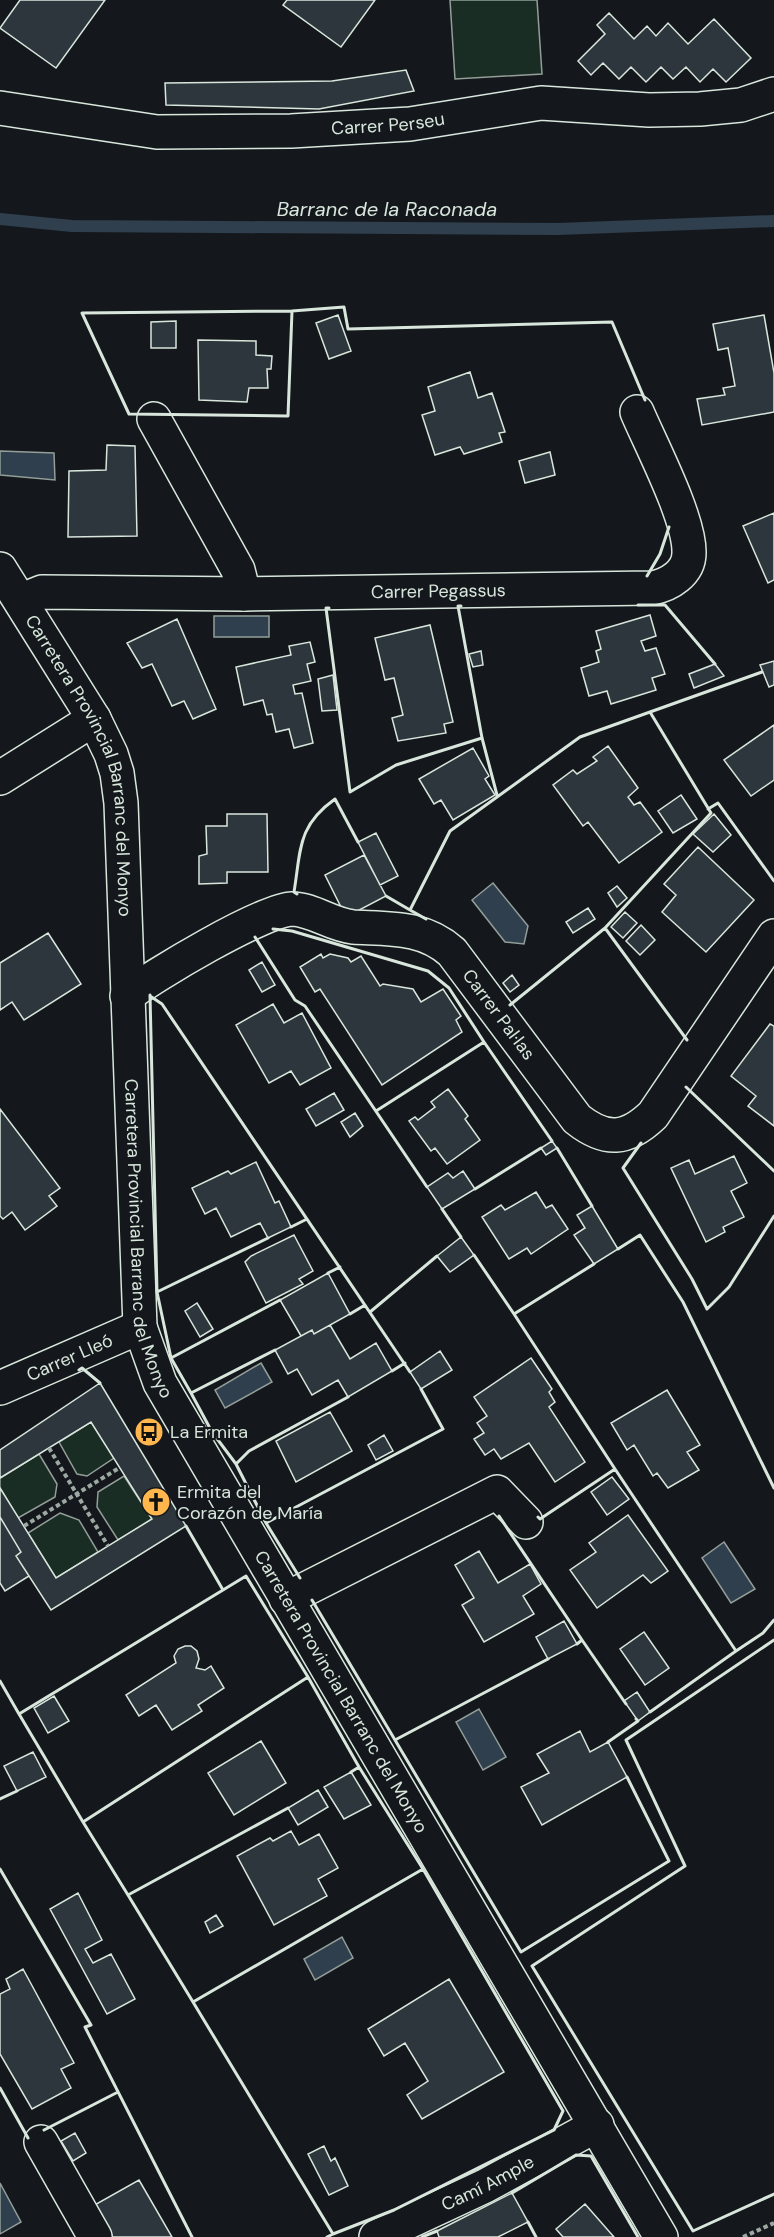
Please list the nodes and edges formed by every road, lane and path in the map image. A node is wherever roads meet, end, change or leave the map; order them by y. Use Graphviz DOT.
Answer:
graph roads {
  1 [pos="774,94"];
  2 [pos="0,108"];
  3 [pos="637,412"];
  4 [pos="154,419"];
  5 [pos="0,569"];
  6 [pos="244,594"];
  7 [pos="22,600"];
  8 [pos="94,719"];
  9 [pos="0,778"];
  10 [pos="774,936"];
  11 [pos="127,996"];
  12 [pos="140,1327"];
  13 [pos="0,1388"];
  14 [pos="49,1448"];
  15 [pos="119,1468"];
  16 [pos="77,1493"];
  17 [pos="526,1522"];
  18 [pos="24,1526"];
  19 [pos="108,1546"];
  20 [pos="286,1599"];
  21 [pos="597,2125"];
  22 [pos="41,2142"];
  23 [pos="774,2223"];
  24 [pos="95,2237"];
  25 [pos="376,2237"];
  26 [pos="662,2237"];
  27 [pos="743,2237"];
  1 -- 2 [label="street, Carrer Perseu"];
  3 -- 6 [label="street, Carrer Pegassus"];
  4 -- 6 [label="street"];
  5 -- 7 [label="street, Carretera Provincial Barranc del Monyo"];
  6 -- 7 [label="street, Carrer Pegassus"];
  7 -- 8 [label="street, Carretera Provincial Barranc del Monyo"];
  8 -- 9 [label="street"];
  8 -- 11 [label="street, Carretera Provincial Barranc del Monyo"];
  10 -- 11 [label="street, Carrer Pal·las"];
  11 -- 12 [label="street, Carretera Provincial Barranc del Monyo"];
  12 -- 13 [label="street, Carrer Lleó"];
  12 -- 20 [label="street, Carretera Provincial Barranc del Monyo"];
  14 -- 16 [label="path"];
  15 -- 16 [label="path"];
  16 -- 18 [label="path"];
  16 -- 19 [label="path"];
  17 -- 20 [label="street"];
  20 -- 21 [label="street, Carretera Provincial Barranc del Monyo"];
  21 -- 25 [label="street, Camí Ample"];
  21 -- 26 [label="street, Carretera Provincial Barranc del Monyo"];
  22 -- 24 [label="street"];
  23 -- 27 [label="path"];
}
